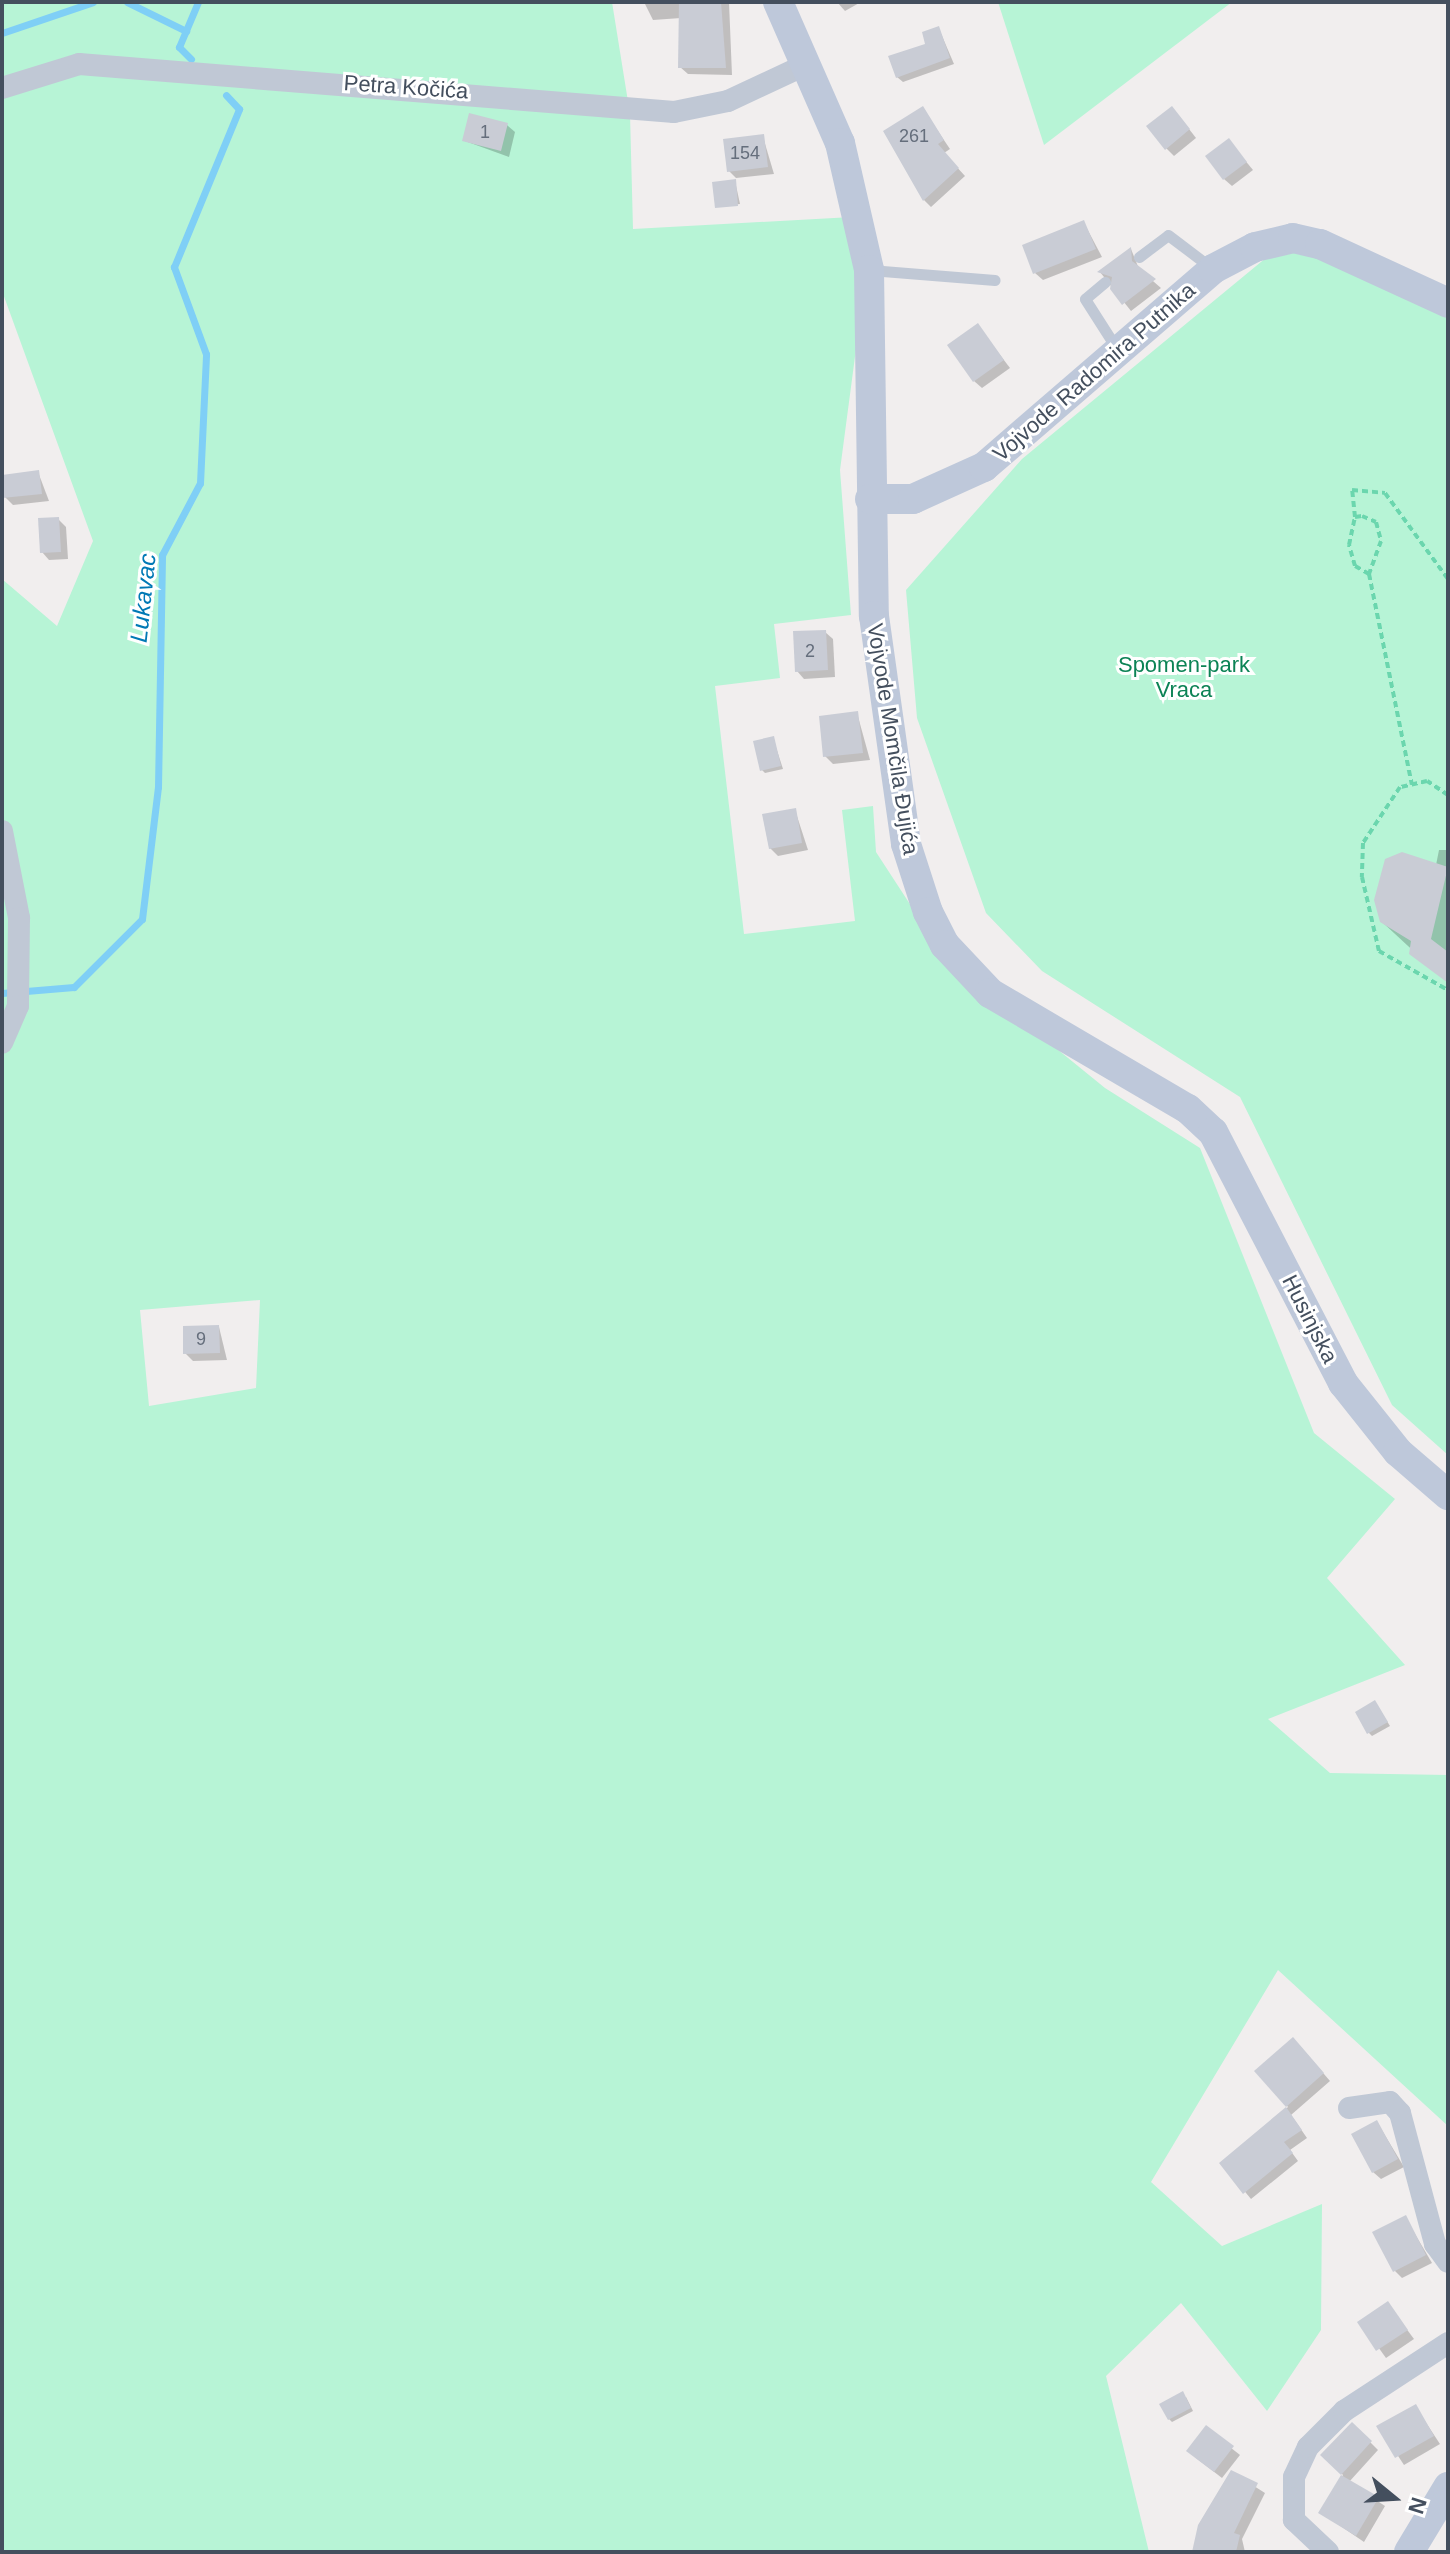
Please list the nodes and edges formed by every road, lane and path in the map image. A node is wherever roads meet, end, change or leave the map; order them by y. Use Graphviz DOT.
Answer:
graph roads {
  1 [pos="778,2"];
  2 [pos="805,65"];
  3 [pos="2,88"];
  4 [pos="1139,257"];
  5 [pos="1213,269"];
  6 [pos="869,270"];
  7 [pos="995,280"];
  8 [pos="1105,282"];
  9 [pos="1448,303"];
  10 [pos="1117,349"];
  11 [pos="870,499"];
  12 [pos="1355,517"];
  13 [pos="1369,574"];
  14 [pos="1448,579"];
  15 [pos="1412,785"];
  16 [pos="1448,795"];
  17 [pos="2,831"];
  18 [pos="1448,990"];
  19 [pos="2,1043"];
  20 [pos="1203,1121"];
  21 [pos="1448,1495"];
  22 [pos="1349,2108"];
  23 [pos="1448,2262"];
  24 [pos="1448,2343"];
  25 [pos="1448,2487"];
  26 [pos="1328,2552"];
  27 [pos="1409,2552"];
  1 -- 2 [label="main road"];
  2 -- 3 [label="street, Petra Kočića"];
  2 -- 6 [label="main road"];
  4 -- 5 [label="lane"];
  5 -- 9 [label="main road, Vojvode Radomira Putnika"];
  5 -- 10 [label="main road, Vojvode Radomira Putnika"];
  6 -- 7 [label="lane"];
  6 -- 11 [label="main road"];
  8 -- 10 [label="lane"];
  10 -- 11 [label="main road, Vojvode Radomira Putnika"];
  11 -- 20 [label="main road, Vojvode Momčila Đujića"];
  12 -- 13 [label="path"];
  12 -- 13 [label="path"];
  12 -- 14 [label="path"];
  13 -- 15 [label="path"];
  15 -- 16 [label="path"];
  15 -- 18 [label="path"];
  17 -- 19 [label="street"];
  20 -- 21 [label="main road, Husinjska"];
  22 -- 23 [label="street"];
  24 -- 26 [label="street"];
  25 -- 27 [label="main road"];
}
